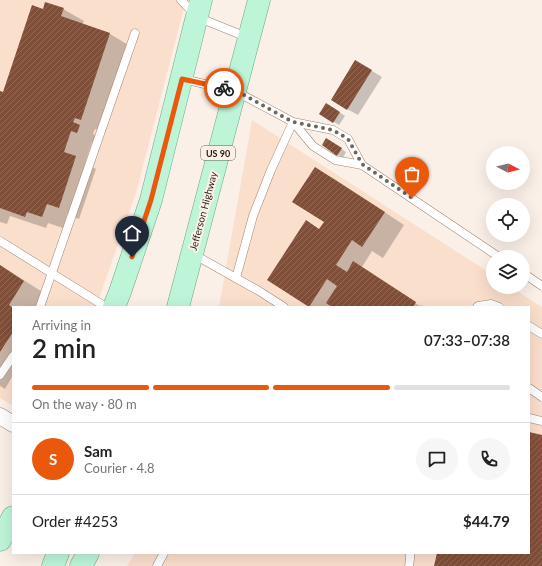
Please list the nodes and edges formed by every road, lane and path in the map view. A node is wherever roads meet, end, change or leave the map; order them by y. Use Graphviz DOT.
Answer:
graph roads {
  1 [pos="181,0"];
  2 [pos="259,0"];
  3 [pos="199,8"];
  4 [pos="135,33"];
  5 [pos="249,38"];
  6 [pos="182,79"];
  7 [pos="235,90"];
  8 [pos="293,122"];
  9 [pos="362,164"];
  10 [pos="0,241"];
  11 [pos="490,250"];
  12 [pos="192,253"];
  13 [pos="127,272"];
  14 [pos="52,274"];
  15 [pos="236,278"];
  16 [pos="530,278"];
  17 [pos="542,286"];
  18 [pos="40,306"];
  19 [pos="104,306"];
  20 [pos="114,306"];
  21 [pos="129,306"];
  22 [pos="178,306"];
  23 [pos="282,306"];
  24 [pos="478,306"];
  25 [pos="497,306"];
  26 [pos="530,327"];
  27 [pos="542,334"];
  28 [pos="12,357"];
  29 [pos="0,375"];
  30 [pos="530,389"];
  31 [pos="542,397"];
  32 [pos="0,416"];
  33 [pos="530,418"];
  34 [pos="542,421"];
  35 [pos="12,423"];
  36 [pos="12,519"];
  37 [pos="0,540"];
  38 [pos="58,554"];
  39 [pos="87,554"];
  40 [pos="163,554"];
  41 [pos="410,554"];
  42 [pos="53,566"];
  43 [pos="81,566"];
  44 [pos="157,566"];
  45 [pos="409,566"];
  1 -- 3 [label="lane"];
  2 -- 5 [label="main road, Jefferson Highway / US 90"];
  3 -- 5 [label="lane"];
  3 -- 6 [label="main road"];
  4 -- 14 [label="lane"];
  5 -- 7 [label="main road, Jefferson Highway / US 90"];
  6 -- 7 [label="lane"];
  6 -- 13 [label="main road"];
  7 -- 8 [label="lane"];
  7 -- 12 [label="main road, Jefferson Highway / US 90"];
  8 -- 9 [label="lane"];
  8 -- 9 [label="lane"];
  8 -- 15 [label="lane"];
  9 -- 11 [label="lane"];
  10 -- 14 [label="lane"];
  12 -- 15 [label="lane"];
  12 -- 22 [label="main road, Jefferson Highway / US 90"];
  13 -- 20 [label="main road"];
  13 -- 21 [label="main road"];
  14 -- 18 [label="lane"];
  14 -- 19 [label="lane"];
  15 -- 23 [label="lane"];
  16 -- 17 [label="lane"];
  24 -- 25 [label="lane"];
  26 -- 27 [label="lane"];
  28 -- 29 [label="lane"];
  30 -- 31 [label="lane"];
  32 -- 35 [label="street"];
  33 -- 34 [label="lane"];
  36 -- 37 [label="main road"];
  38 -- 42 [label="main road"];
  39 -- 43 [label="main road"];
  40 -- 44 [label="lane"];
  41 -- 45 [label="lane"];
}
